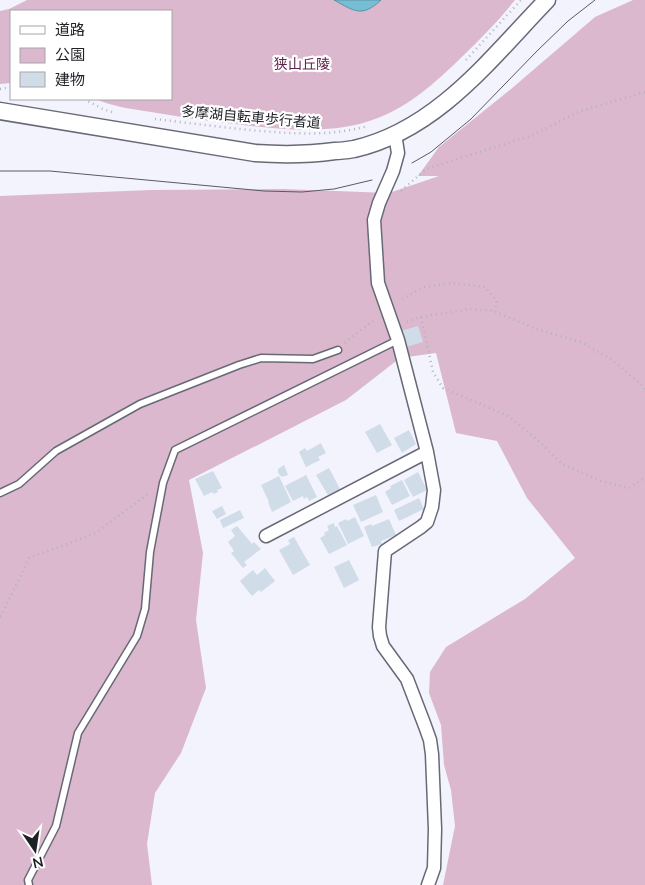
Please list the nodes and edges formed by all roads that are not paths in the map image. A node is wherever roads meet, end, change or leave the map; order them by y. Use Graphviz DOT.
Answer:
graph roads {
  1 [pos="547,0"];
  2 [pos="0,111"];
  3 [pos="395,134"];
  4 [pos="398,340"];
  5 [pos="338,350"];
  6 [pos="427,452"];
  7 [pos="0,493"];
  8 [pos="266,536"];
  9 [pos="29,885"];
  10 [pos="428,885"];
  1 -- 3 [label="street"];
  2 -- 3 [label="street"];
  3 -- 4 [label="street"];
  4 -- 6 [label="street"];
  4 -- 9 [label="lane"];
  5 -- 7 [label="lane"];
  6 -- 8 [label="street"];
  6 -- 10 [label="street"];
}
